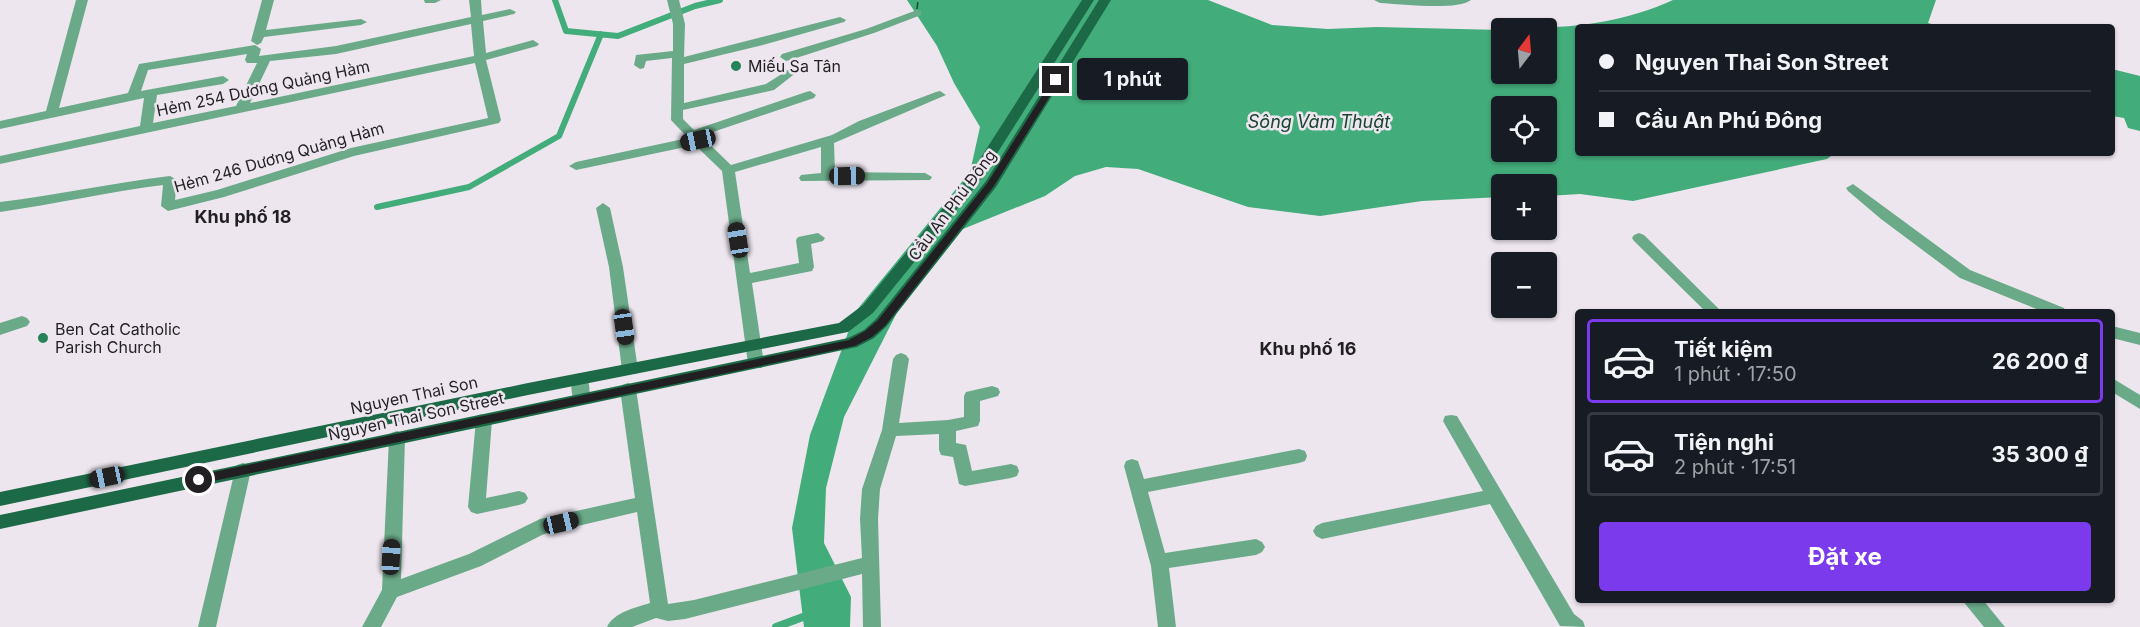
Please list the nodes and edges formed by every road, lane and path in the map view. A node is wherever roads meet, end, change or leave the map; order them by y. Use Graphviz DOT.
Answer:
graph roads {
  1 [pos="82,0"];
  2 [pos="268,0"];
  3 [pos="475,0"];
  4 [pos="673,0"];
  5 [pos="1088,0"];
  6 [pos="1105,0"];
  7 [pos="1380,0"];
  8 [pos="1465,0"];
  9 [pos="510,12"];
  10 [pos="916,13"];
  11 [pos="477,19"];
  12 [pos="840,20"];
  13 [pos="360,22"];
  14 [pos="259,34"];
  15 [pos="533,44"];
  16 [pos="255,49"];
  17 [pos="786,57"];
  18 [pos="480,58"];
  19 [pos="678,58"];
  20 [pos="265,59"];
  21 [pos="640,64"];
  22 [pos="791,72"];
  23 [pos="223,80"];
  24 [pos="151,93"];
  25 [pos="810,95"];
  26 [pos="940,95"];
  27 [pos="133,96"];
  28 [pos="677,108"];
  29 [pos="240,110"];
  30 [pos="52,112"];
  31 [pos="0,124"];
  32 [pos="146,130"];
  33 [pos="695,137"];
  34 [pos="828,141"];
  35 [pos="0,160"];
  36 [pos="576,166"];
  37 [pos="728,170"];
  38 [pos="828,176"];
  39 [pos="926,177"];
  40 [pos="806,178"];
  41 [pos="1853,188"];
  42 [pos="0,207"];
  43 [pos="603,208"];
  44 [pos="818,238"];
  45 [pos="1639,238"];
  46 [pos="743,279"];
  47 [pos="1712,309"];
  48 [pos="2052,309"];
  49 [pos="22,322"];
  50 [pos="0,329"];
  51 [pos="836,330"];
  52 [pos="2115,333"];
  53 [pos="2140,339"];
  54 [pos="753,345"];
  55 [pos="840,347"];
  56 [pos="901,359"];
  57 [pos="756,364"];
  58 [pos="630,369"];
  59 [pos="580,379"];
  60 [pos="2115,386"];
  61 [pos="628,389"];
  62 [pos="992,393"];
  63 [pos="581,399"];
  64 [pos="2140,403"];
  65 [pos="484,420"];
  66 [pos="1451,421"];
  67 [pos="948,427"];
  68 [pos="890,430"];
  69 [pos="397,438"];
  70 [pos="1299,456"];
  71 [pos="1132,466"];
  72 [pos="243,470"];
  73 [pos="1011,471"];
  74 [pos="1138,487"];
  75 [pos="1495,496"];
  76 [pos="519,498"];
  77 [pos="0,500"];
  78 [pos="643,503"];
  79 [pos="0,522"];
  80 [pos="1322,531"];
  81 [pos="1256,547"];
  82 [pos="871,562"];
  83 [pos="1159,562"];
  84 [pos="391,591"];
  85 [pos="1974,603"];
  86 [pos="658,609"];
  87 [pos="207,627"];
  88 [pos="371,627"];
  89 [pos="616,627"];
  90 [pos="872,627"];
  91 [pos="1167,627"];
  92 [pos="1576,627"];
  93 [pos="1996,627"];
  1 -- 30 [label="street"];
  2 -- 14 [label="street"];
  3 -- 11 [label="street"];
  4 -- 19 [label="street"];
  5 -- 51 [label="main road, Cầu An Phú Đông"];
  6 -- 55 [label="main road, Cầu An Phú Đông"];
  7 -- 8 [label="street"];
  9 -- 11 [label="street"];
  10 -- 17 [label="street"];
  11 -- 18 [label="street"];
  11 -- 20 [label="street"];
  12 -- 19 [label="street"];
  13 -- 14 [label="street"];
  14 -- 16 [label="street"];
  15 -- 18 [label="street, Hẻm 254 Dương Quảng Hàm"];
  16 -- 20 [label="street"];
  16 -- 27 [label="street"];
  18 -- 29 [label="street, Hẻm 254 Dương Quảng Hàm"];
  18 -- 42 [label="street, Hẻm 246 Dương Quảng Hàm"];
  19 -- 21 [label="street"];
  19 -- 28 [label="street"];
  20 -- 29 [label="street"];
  22 -- 28 [label="street"];
  23 -- 24 [label="street"];
  24 -- 27 [label="street"];
  24 -- 32 [label="street"];
  25 -- 33 [label="street"];
  26 -- 34 [label="street"];
  27 -- 30 [label="street"];
  28 -- 33 [label="street"];
  29 -- 32 [label="street, Hẻm 254 Dương Quảng Hàm"];
  30 -- 31 [label="street"];
  32 -- 35 [label="street, Hẻm 254 Dương Quảng Hàm"];
  33 -- 36 [label="street"];
  33 -- 37 [label="street"];
  34 -- 37 [label="street"];
  34 -- 38 [label="street"];
  37 -- 46 [label="street"];
  38 -- 39 [label="street"];
  38 -- 40 [label="street"];
  41 -- 48 [label="street"];
  43 -- 58 [label="street"];
  44 -- 46 [label="street"];
  45 -- 47 [label="street"];
  46 -- 54 [label="street"];
  49 -- 50 [label="street"];
  51 -- 54 [label="main road, Nguyen Thai Son"];
  52 -- 53 [label="street"];
  54 -- 57 [label="street"];
  54 -- 58 [label="main road, Nguyen Thai Son"];
  55 -- 57 [label="main road, Nguyen Thai Son Street"];
  56 -- 68 [label="street"];
  57 -- 61 [label="main road, Nguyen Thai Son Street"];
  58 -- 59 [label="main road, Nguyen Thai Son"];
  59 -- 63 [label="street"];
  59 -- 77 [label="main road, Nguyen Thai Son"];
  60 -- 64 [label="street"];
  61 -- 63 [label="main road, Nguyen Thai Son Street"];
  61 -- 78 [label="street"];
  62 -- 67 [label="street"];
  63 -- 65 [label="main road, Nguyen Thai Son Street"];
  65 -- 69 [label="main road, Nguyen Thai Son Street"];
  65 -- 76 [label="street"];
  66 -- 75 [label="street"];
  67 -- 68 [label="street"];
  67 -- 73 [label="street"];
  68 -- 82 [label="street"];
  69 -- 72 [label="main road, Nguyen Thai Son Street"];
  69 -- 84 [label="street"];
  70 -- 74 [label="street"];
  71 -- 74 [label="street"];
  72 -- 79 [label="main road, Nguyen Thai Son Street"];
  72 -- 87 [label="street"];
  74 -- 83 [label="street"];
  75 -- 80 [label="street"];
  75 -- 92 [label="street"];
  78 -- 84 [label="street"];
  78 -- 86 [label="street"];
  81 -- 83 [label="street"];
  82 -- 86 [label="street"];
  82 -- 90 [label="street"];
  83 -- 91 [label="street"];
  84 -- 88 [label="street"];
  85 -- 93 [label="street"];
  86 -- 89 [label="street"];
}
